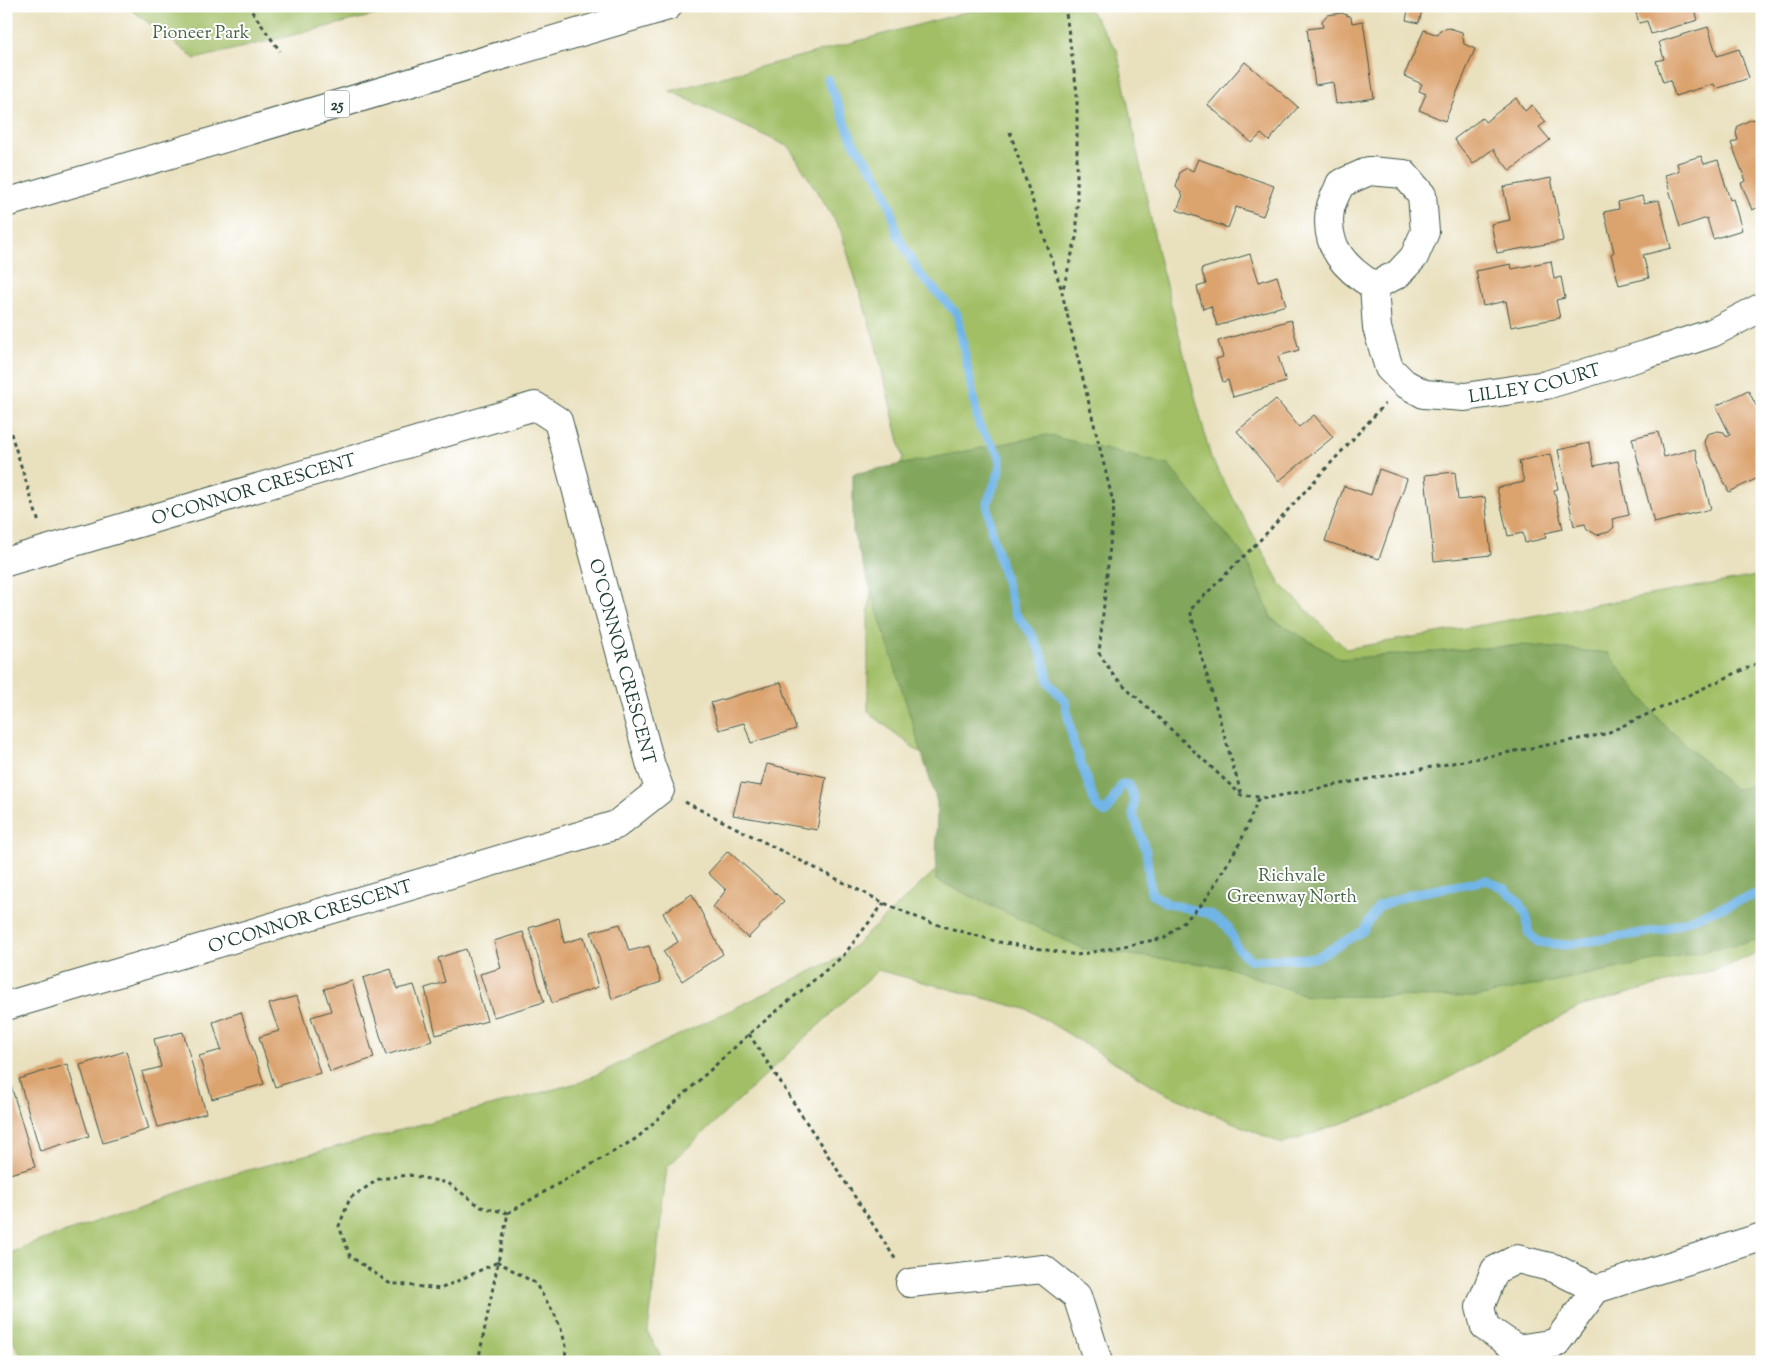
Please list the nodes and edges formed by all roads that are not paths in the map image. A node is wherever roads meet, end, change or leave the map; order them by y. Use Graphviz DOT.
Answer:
graph roads {
  1 [pos="668,6"];
  2 [pos="6,203"];
  3 [pos="1374,286"];
  4 [pos="1762,307"];
  5 [pos="6,562"];
  6 [pos="6,1006"];
  7 [pos="1762,1237"];
  8 [pos="910,1283"];
  9 [pos="1596,1290"];
  10 [pos="1098,1362"];
  1 -- 2 [label="street, 25"];
  3 -- 4 [label="street, LILLEY COURT"];
  5 -- 6 [label="street, O'CONNOR CRESCENT"];
  7 -- 9 [label="street"];
  8 -- 10 [label="street"];
}
